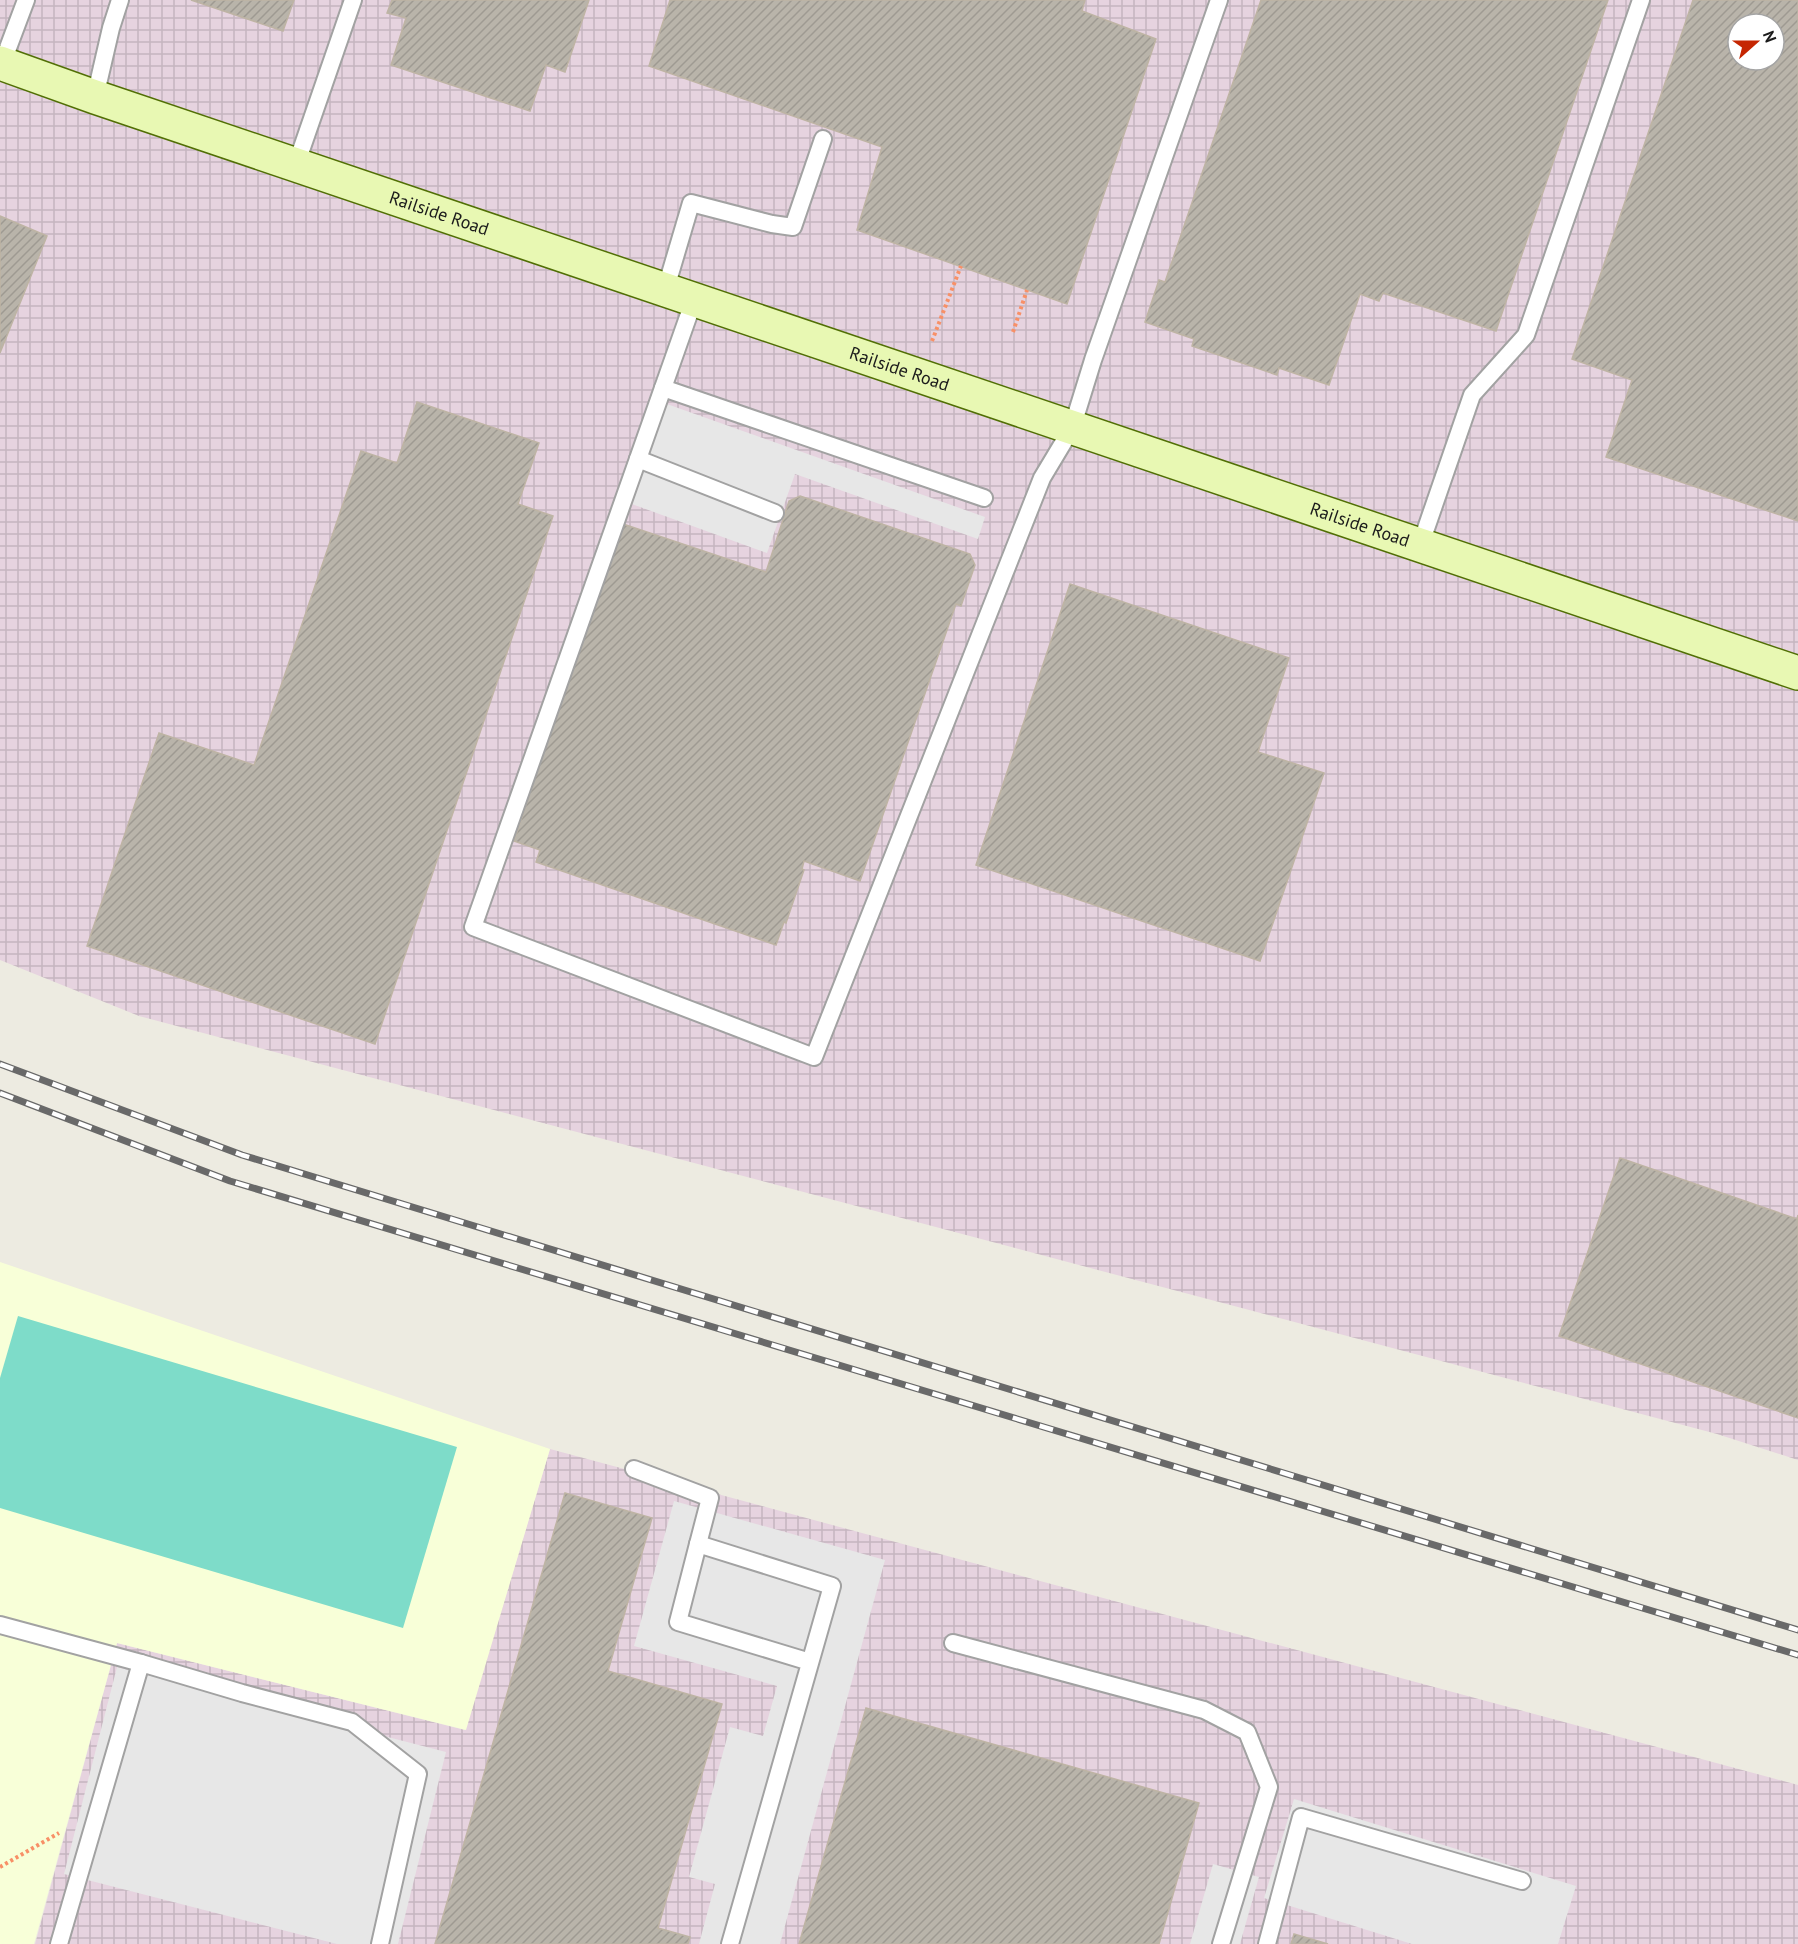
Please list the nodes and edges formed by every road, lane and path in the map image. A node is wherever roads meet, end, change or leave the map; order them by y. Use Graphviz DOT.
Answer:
graph roads {
  1 [pos="26,0"];
  2 [pos="120,0"];
  3 [pos="353,0"];
  4 [pos="1219,0"];
  5 [pos="1641,0"];
  6 [pos="1,63"];
  7 [pos="95,97"];
  8 [pos="823,139"];
  9 [pos="296,165"];
  10 [pos="961,266"];
  11 [pos="1027,290"];
  12 [pos="680,295"];
  13 [pos="1013,332"];
  14 [pos="920,376"];
  15 [pos="663,388"];
  16 [pos="1072,428"];
  17 [pos="638,459"];
  18 [pos="984,498"];
  19 [pos="775,513"];
  20 [pos="1420,546"];
  21 [pos="1798,673"];
  22 [pos="633,1469"];
  23 [pos="698,1544"];
  24 [pos="0,1625"];
  25 [pos="953,1643"];
  26 [pos="810,1662"];
  27 [pos="141,1663"];
  28 [pos="63,1831"];
  29 [pos="0,1867"];
  30 [pos="1522,1881"];
  31 [pos="59,1944"];
  32 [pos="380,1944"];
  33 [pos="730,1944"];
  34 [pos="1221,1944"];
  35 [pos="1267,1944"];
  1 -- 6 [label="lane"];
  2 -- 7 [label="lane"];
  3 -- 9 [label="lane"];
  4 -- 16 [label="lane"];
  5 -- 20 [label="lane"];
  6 -- 7 [label="street, Railside Road"];
  7 -- 9 [label="street, Railside Road"];
  8 -- 12 [label="lane"];
  9 -- 12 [label="street, Railside Road"];
  10 -- 14 [label="path"];
  11 -- 13 [label="path"];
  12 -- 14 [label="street, Railside Road"];
  12 -- 15 [label="lane"];
  14 -- 16 [label="street, Railside Road"];
  15 -- 17 [label="lane"];
  15 -- 18 [label="lane"];
  16 -- 17 [label="lane"];
  16 -- 20 [label="street, Railside Road"];
  17 -- 19 [label="lane"];
  20 -- 21 [label="street, Railside Road"];
  22 -- 23 [label="lane"];
  23 -- 26 [label="lane"];
  23 -- 26 [label="lane"];
  24 -- 27 [label="lane"];
  25 -- 34 [label="lane"];
  26 -- 33 [label="lane"];
  27 -- 31 [label="lane"];
  27 -- 32 [label="lane"];
  28 -- 29 [label="path"];
  30 -- 35 [label="lane"];
}
